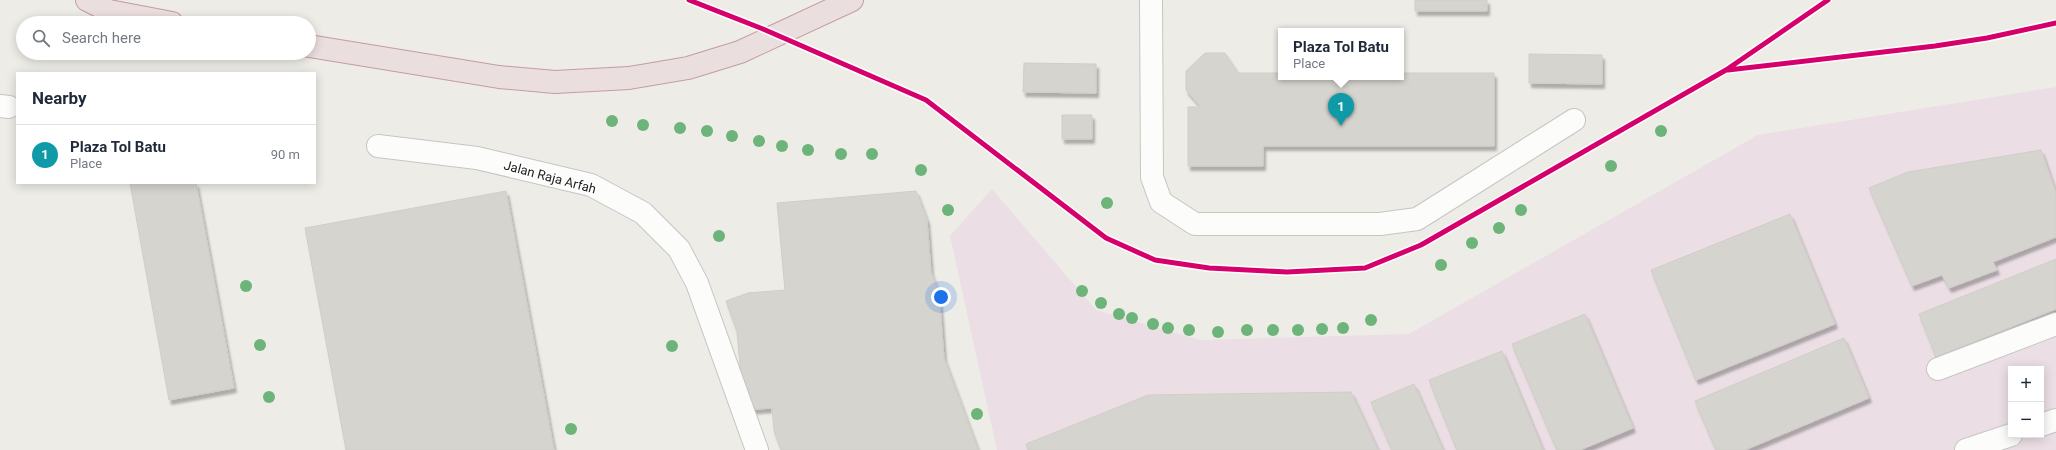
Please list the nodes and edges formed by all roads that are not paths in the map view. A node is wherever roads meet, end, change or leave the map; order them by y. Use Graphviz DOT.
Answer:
graph roads {
  1 [pos="87,0"];
  2 [pos="852,0"];
  3 [pos="1151,0"];
  4 [pos="135,16"];
  5 [pos="316,47"];
  6 [pos="1574,120"];
  7 [pos="378,146"];
  8 [pos="2056,324"];
  9 [pos="1938,369"];
  10 [pos="2056,420"];
  11 [pos="2044,424"];
  12 [pos="2008,436"];
  13 [pos="757,450"];
  14 [pos="1966,450"];
  1 -- 4 [label="highway"];
  2 -- 5 [label="highway"];
  3 -- 6 [label="street"];
  7 -- 13 [label="street, Jalan Raja Arfah"];
  8 -- 9 [label="street"];
  10 -- 11 [label="street"];
  12 -- 14 [label="street"];
}
